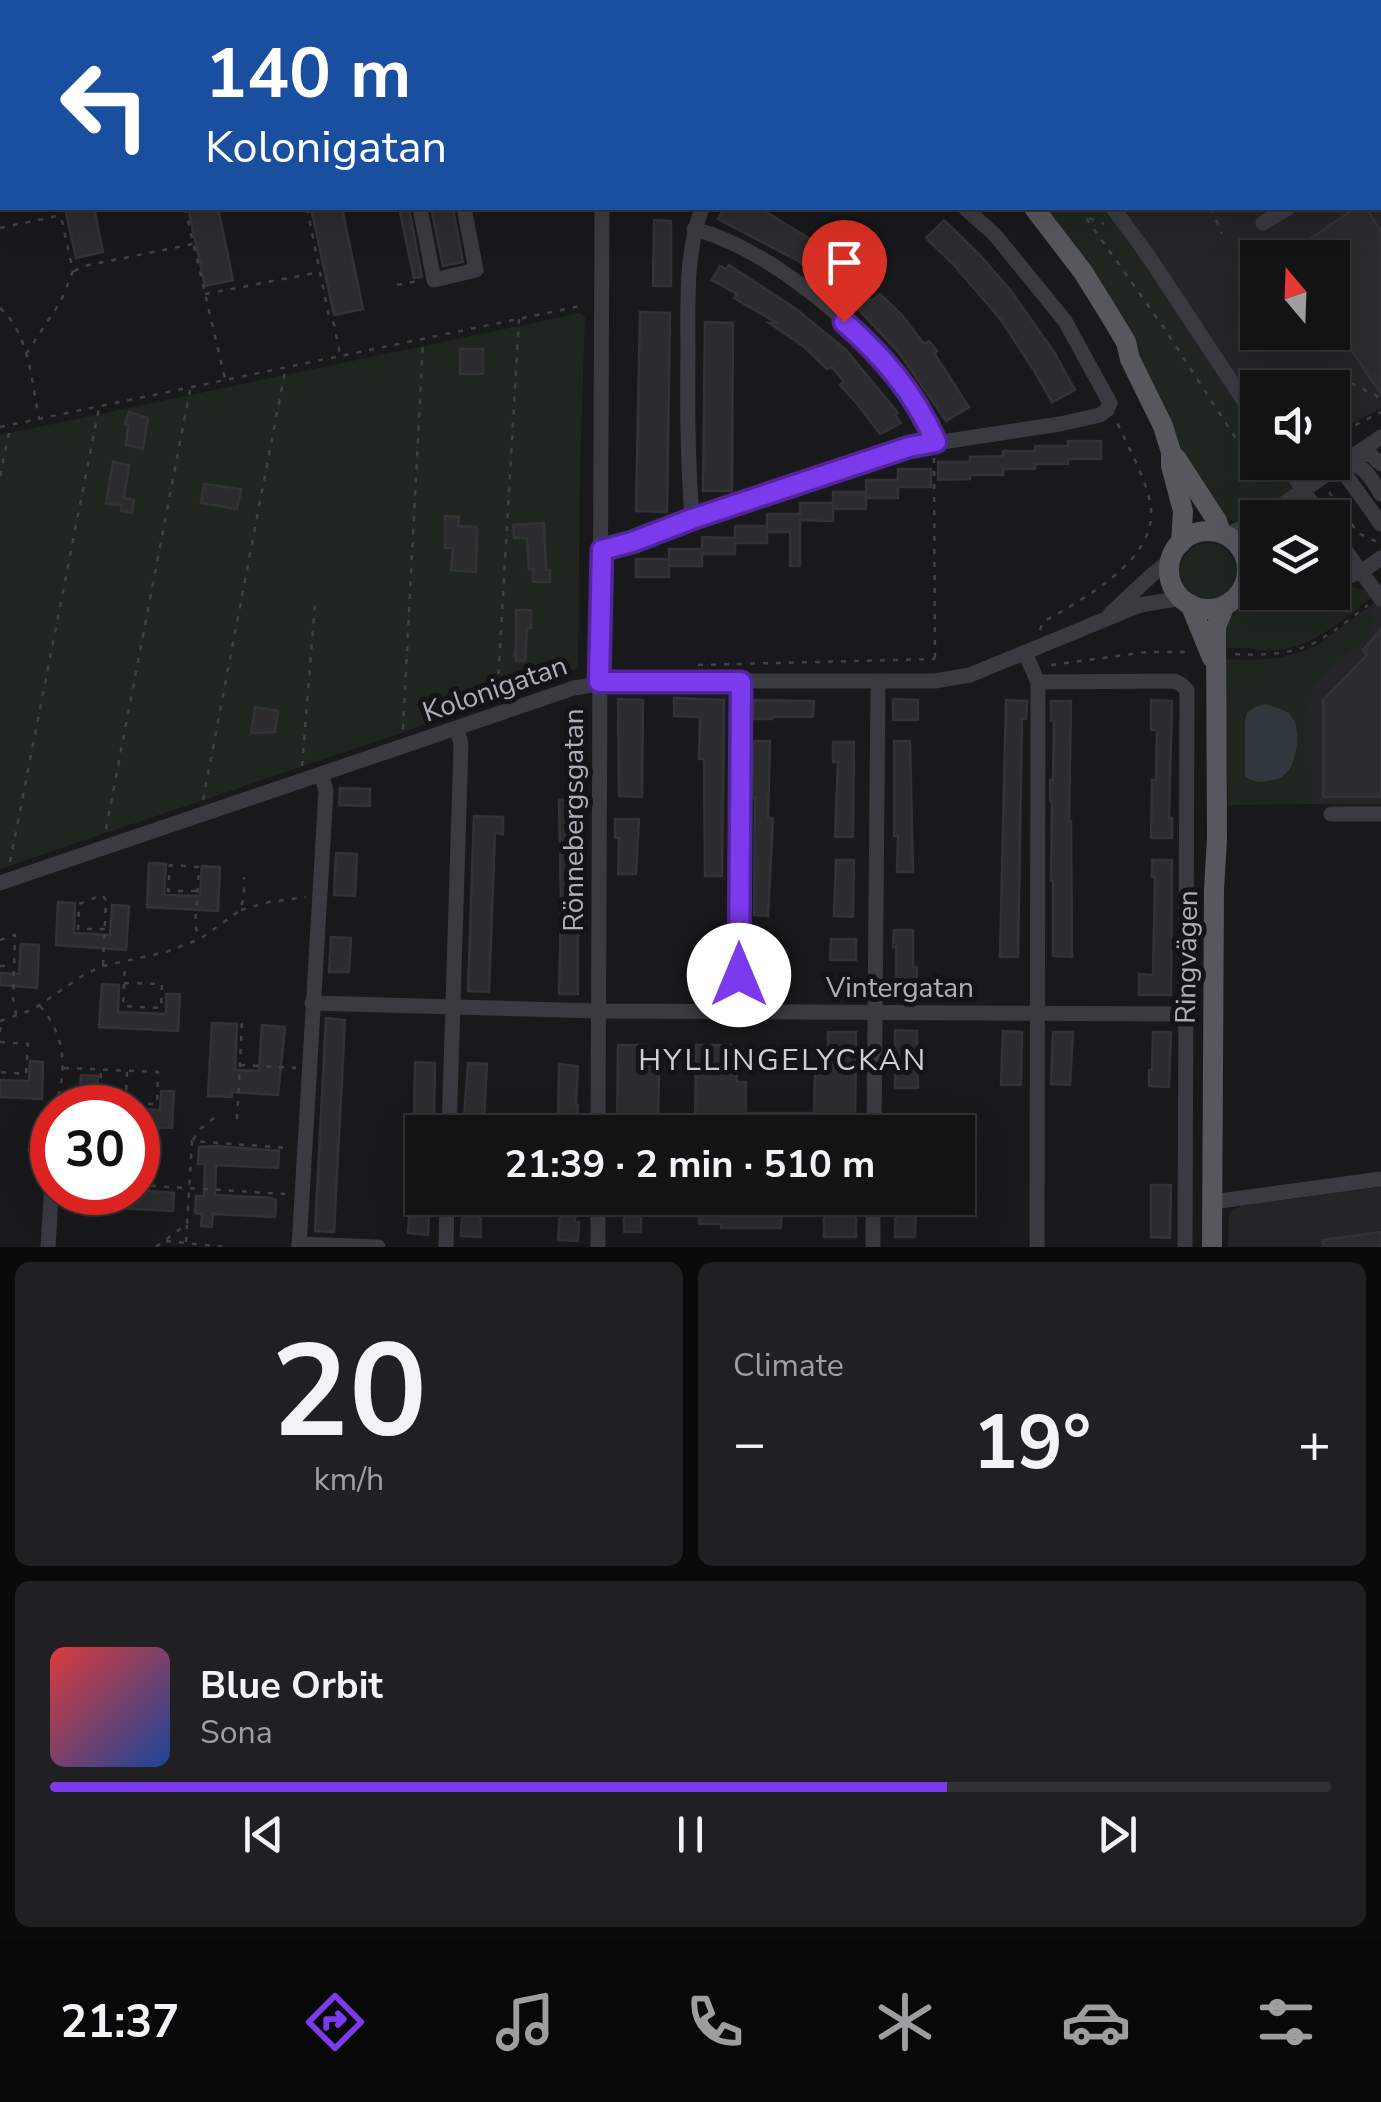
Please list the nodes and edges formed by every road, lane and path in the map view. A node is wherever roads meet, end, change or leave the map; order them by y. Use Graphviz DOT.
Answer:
graph roads {
  1 [pos="58,210"];
  2 [pos="185,210"];
  3 [pos="307,210"];
  4 [pos="420,210"];
  5 [pos="464,210"];
  6 [pos="601,210"];
  7 [pos="701,210"];
  8 [pos="967,210"];
  9 [pos="1020,210"];
  10 [pos="1036,210"];
  11 [pos="1080,210"];
  12 [pos="1114,210"];
  13 [pos="1212,210"];
  14 [pos="1285,210"];
  15 [pos="60,216"];
  16 [pos="1263,223"];
  17 [pos="0,228"];
  18 [pos="694,229"];
  19 [pos="1222,234"];
  20 [pos="193,244"];
  21 [pos="73,272"];
  22 [pos="320,272"];
  23 [pos="434,280"];
  24 [pos="397,285"];
  25 [pos="204,295"];
  26 [pos="601,302"];
  27 [pos="0,308"];
  28 [pos="518,320"];
  29 [pos="424,339"];
  30 [pos="26,354"];
  31 [pos="340,356"];
  32 [pos="1130,359"];
  33 [pos="286,368"];
  34 [pos="225,380"];
  35 [pos="1351,383"];
  36 [pos="191,388"];
  37 [pos="1240,395"];
  38 [pos="1381,402"];
  39 [pos="1110,403"];
  40 [pos="100,406"];
  41 [pos="1381,412"];
  42 [pos="39,419"];
  43 [pos="11,425"];
  44 [pos="0,427"];
  45 [pos="1350,429"];
  46 [pos="936,442"];
  47 [pos="1372,445"];
  48 [pos="1240,446"];
  49 [pos="1171,452"];
  50 [pos="1350,458"];
  51 [pos="1350,464"];
  52 [pos="1381,464"];
  53 [pos="0,476"];
  54 [pos="1294,480"];
  55 [pos="1318,480"];
  56 [pos="1326,480"];
  57 [pos="1349,480"];
  58 [pos="1303,490"];
  59 [pos="1381,494"];
  60 [pos="1288,500"];
  61 [pos="1310,500"];
  62 [pos="692,519"];
  63 [pos="1381,524"];
  64 [pos="1240,527"];
  65 [pos="1224,534"];
  66 [pos="1240,548"];
  67 [pos="1381,548"];
  68 [pos="602,550"];
  69 [pos="1176,552"];
  70 [pos="1350,557"];
  71 [pos="1381,558"];
  72 [pos="1361,572"];
  73 [pos="1350,576"];
  74 [pos="1240,591"];
  75 [pos="1380,598"];
  76 [pos="1240,599"];
  77 [pos="1186,601"];
  78 [pos="1230,602"];
  79 [pos="315,604"];
  80 [pos="1105,618"];
  81 [pos="1045,644"];
  82 [pos="1025,653"];
  83 [pos="1214,658"];
  84 [pos="935,659"];
  85 [pos="1052,664"];
  86 [pos="701,665"];
  87 [pos="935,681"];
  88 [pos="599,682"];
  89 [pos="741,682"];
  90 [pos="878,682"];
  91 [pos="1038,682"];
  92 [pos="497,701"];
  93 [pos="456,729"];
  94 [pos="402,735"];
  95 [pos="302,767"];
  96 [pos="321,774"];
  97 [pos="202,802"];
  98 [pos="1331,814"];
  99 [pos="1381,814"];
  100 [pos="105,836"];
  101 [pos="9,868"];
  102 [pos="244,877"];
  103 [pos="0,883"];
  104 [pos="196,891"];
  105 [pos="320,895"];
  106 [pos="239,911"];
  107 [pos="105,929"];
  108 [pos="200,939"];
  109 [pos="0,940"];
  110 [pos="125,961"];
  111 [pos="0,966"];
  112 [pos="14,966"];
  113 [pos="104,966"];
  114 [pos="124,982"];
  115 [pos="312,1003"];
  116 [pos="40,1005"];
  117 [pos="453,1008"];
  118 [pos="598,1011"];
  119 [pos="739,1012"];
  120 [pos="1036,1013"];
  121 [pos="876,1014"];
  122 [pos="1187,1014"];
  123 [pos="16,1016"];
  124 [pos="0,1021"];
  125 [pos="242,1023"];
  126 [pos="0,1032"];
  127 [pos="0,1042"];
  128 [pos="240,1064"];
  129 [pos="64,1068"];
  130 [pos="308,1069"];
  131 [pos="102,1070"];
  132 [pos="127,1071"];
  133 [pos="0,1072"];
  134 [pos="61,1085"];
  135 [pos="101,1085"];
  136 [pos="127,1085"];
  137 [pos="157,1085"];
  138 [pos="450,1115"];
  139 [pos="598,1115"];
  140 [pos="874,1115"];
  141 [pos="214,1118"];
  142 [pos="237,1119"];
  143 [pos="192,1142"];
  144 [pos="30,1148"];
  145 [pos="304,1149"];
  146 [pos="28,1151"];
  147 [pos="1381,1178"];
  148 [pos="160,1186"];
  149 [pos="189,1188"];
  150 [pos="302,1195"];
  151 [pos="1212,1202"];
  152 [pos="50,1215"];
  153 [pos="447,1215"];
  154 [pos="598,1215"];
  155 [pos="873,1215"];
  156 [pos="187,1224"];
  157 [pos="165,1241"];
  158 [pos="186,1243"];
  159 [pos="299,1246"];
  160 [pos="48,1247"];
  161 [pos="156,1247"];
  162 [pos="224,1247"];
  163 [pos="378,1247"];
  164 [pos="446,1247"];
  165 [pos="598,1247"];
  166 [pos="873,1247"];
  167 [pos="1037,1247"];
  168 [pos="1186,1247"];
  169 [pos="1212,1247"];
  1 -- 15 [label="path"];
  2 -- 20 [label="path"];
  3 -- 22 [label="path"];
  4 -- 23 [label="street"];
  5 -- 23 [label="street"];
  6 -- 26 [label="street, Rönnebergsgatan"];
  7 -- 18 [label="street"];
  8 -- 39 [label="street"];
  9 -- 32 [label="main road, Ringvägen"];
  10 -- 32 [label="main road, Ringvägen"];
  11 -- 48 [label="path"];
  12 -- 37 [label="street"];
  13 -- 19 [label="path"];
  14 -- 16 [label="street"];
  15 -- 17 [label="path"];
  15 -- 21 [label="path"];
  18 -- 46 [label="street"];
  18 -- 62 [label="street"];
  20 -- 21 [label="path"];
  20 -- 25 [label="path"];
  21 -- 30 [label="path"];
  22 -- 25 [label="path"];
  22 -- 31 [label="path"];
  23 -- 24 [label="path"];
  25 -- 34 [label="path"];
  26 -- 28 [label="path"];
  26 -- 68 [label="street, Rönnebergsgatan"];
  27 -- 30 [label="path"];
  28 -- 29 [label="path"];
  28 -- 92 [label="path"];
  29 -- 31 [label="path"];
  29 -- 94 [label="path"];
  30 -- 42 [label="path"];
  31 -- 33 [label="path"];
  32 -- 49 [label="main road, Ringvägen"];
  33 -- 34 [label="path"];
  33 -- 97 [label="path"];
  34 -- 36 [label="path"];
  35 -- 38 [label="path"];
  36 -- 40 [label="path"];
  36 -- 100 [label="path"];
  39 -- 46 [label="street"];
  39 -- 81 [label="path"];
  40 -- 42 [label="path"];
  40 -- 101 [label="path"];
  41 -- 45 [label="path"];
  42 -- 43 [label="path"];
  43 -- 44 [label="path"];
  43 -- 53 [label="path"];
  46 -- 62 [label="street"];
  46 -- 84 [label="path"];
  47 -- 50 [label="street"];
  47 -- 52 [label="street"];
  49 -- 65 [label="main road, Ringvägen"];
  49 -- 69 [label="main road, Ringvägen"];
  51 -- 59 [label="street"];
  54 -- 58 [label="street"];
  55 -- 58 [label="street"];
  56 -- 67 [label="path"];
  57 -- 63 [label="street"];
  58 -- 60 [label="street"];
  58 -- 61 [label="street"];
  62 -- 68 [label="street"];
  64 -- 65 [label="street"];
  65 -- 66 [label="main road, Ringvägen"];
  65 -- 69 [label="main road"];
  68 -- 88 [label="street, Rönnebergsgatan"];
  69 -- 77 [label="main road, Ringvägen"];
  69 -- 80 [label="street, Kolonigatan"];
  70 -- 72 [label="street"];
  71 -- 72 [label="street"];
  72 -- 73 [label="street"];
  72 -- 75 [label="street"];
  74 -- 78 [label="main road, Ringvägen"];
  75 -- 83 [label="path"];
  76 -- 78 [label="street"];
  77 -- 78 [label="main road"];
  77 -- 80 [label="street, Kolonigatan"];
  77 -- 83 [label="main road, Ringvägen"];
  78 -- 83 [label="main road, Ringvägen"];
  79 -- 95 [label="path"];
  80 -- 81 [label="street, Kolonigatan"];
  81 -- 82 [label="street, Kolonigatan"];
  81 -- 85 [label="path"];
  82 -- 87 [label="street, Kolonigatan"];
  82 -- 91 [label="street"];
  83 -- 85 [label="path"];
  83 -- 151 [label="main road, Ringvägen"];
  84 -- 86 [label="path"];
  84 -- 87 [label="path"];
  85 -- 91 [label="path"];
  87 -- 90 [label="street, Kolonigatan"];
  88 -- 89 [label="street, Kolonigatan"];
  88 -- 93 [label="street, Kolonigatan"];
  88 -- 118 [label="street, Rönnebergsgatan"];
  89 -- 90 [label="street, Kolonigatan"];
  89 -- 119 [label="street"];
  90 -- 121 [label="street"];
  91 -- 120 [label="street"];
  91 -- 122 [label="street"];
  93 -- 96 [label="street, Kolonigatan"];
  93 -- 117 [label="street"];
  96 -- 103 [label="street, Kolonigatan"];
  96 -- 105 [label="street"];
  98 -- 99 [label="street"];
  102 -- 106 [label="path"];
  104 -- 104 [label="path"];
  104 -- 108 [label="path"];
  105 -- 106 [label="path"];
  105 -- 115 [label="street"];
  106 -- 108 [label="path"];
  107 -- 107 [label="path"];
  107 -- 113 [label="path"];
  108 -- 110 [label="path"];
  109 -- 112 [label="path"];
  110 -- 113 [label="path"];
  110 -- 114 [label="path"];
  111 -- 112 [label="path"];
  112 -- 123 [label="path"];
  113 -- 116 [label="path"];
  114 -- 114 [label="path"];
  115 -- 117 [label="street, Vintergatan"];
  115 -- 130 [label="street"];
  116 -- 123 [label="path"];
  116 -- 129 [label="path"];
  117 -- 118 [label="street, Vintergatan"];
  117 -- 138 [label="street"];
  118 -- 119 [label="street, Vintergatan"];
  118 -- 139 [label="street, Rönnebergsgatan"];
  119 -- 121 [label="street, Vintergatan"];
  120 -- 121 [label="street, Vintergatan"];
  120 -- 122 [label="street, Vintergatan"];
  120 -- 167 [label="street"];
  121 -- 140 [label="street"];
  122 -- 168 [label="street"];
  123 -- 124 [label="path"];
  124 -- 126 [label="path"];
  125 -- 128 [label="path"];
  127 -- 133 [label="path"];
  128 -- 130 [label="path"];
  128 -- 142 [label="path"];
  129 -- 131 [label="path"];
  129 -- 134 [label="path"];
  130 -- 145 [label="street"];
  131 -- 132 [label="path"];
  131 -- 135 [label="path"];
  132 -- 136 [label="path"];
  132 -- 137 [label="path"];
  141 -- 143 [label="path"];
  143 -- 145 [label="path"];
  143 -- 149 [label="path"];
  144 -- 146 [label="path"];
  145 -- 150 [label="street"];
  147 -- 151 [label="street"];
  148 -- 149 [label="path"];
  149 -- 150 [label="path"];
  149 -- 156 [label="path"];
  150 -- 159 [label="street"];
  151 -- 169 [label="main road, Ringvägen"];
  152 -- 160 [label="street"];
  153 -- 164 [label="street"];
  154 -- 165 [label="street"];
  155 -- 166 [label="street"];
  156 -- 157 [label="path"];
  156 -- 158 [label="path"];
  157 -- 158 [label="path"];
  157 -- 161 [label="path"];
  158 -- 162 [label="path"];
  159 -- 163 [label="street"];
}
